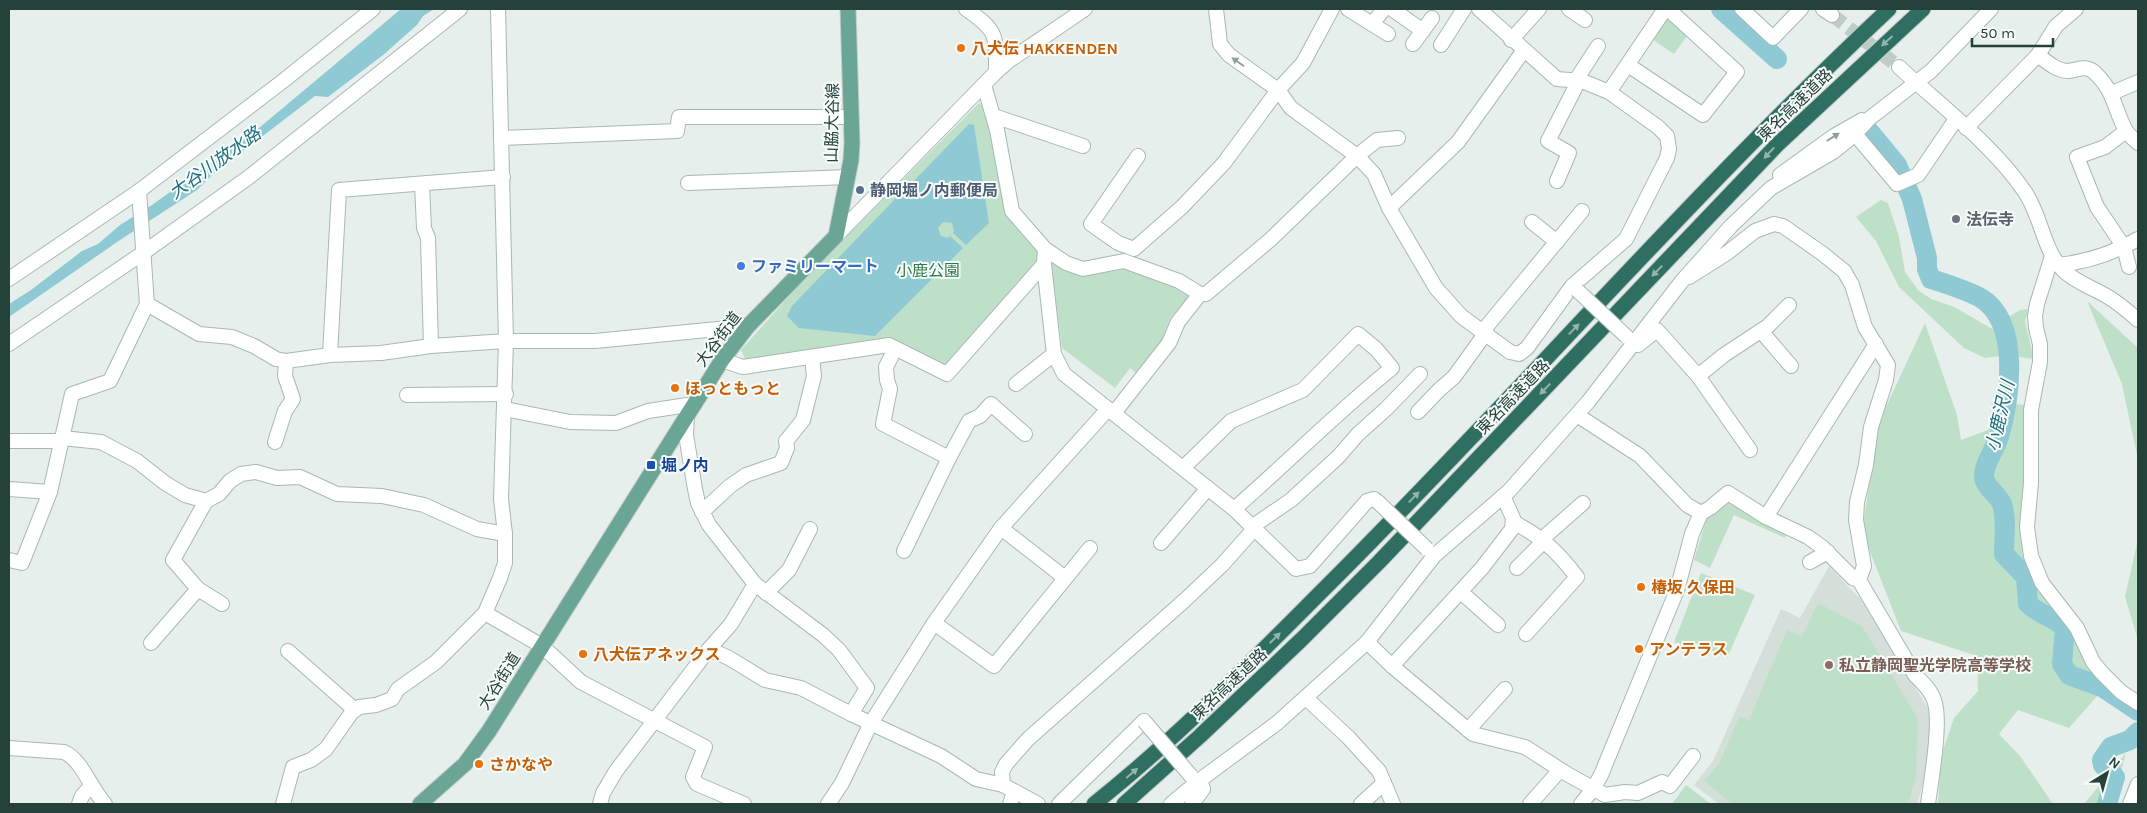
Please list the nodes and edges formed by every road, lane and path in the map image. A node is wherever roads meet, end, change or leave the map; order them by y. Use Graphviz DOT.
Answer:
graph roads {
  1 [pos="373,9"];
  2 [pos="460,9"];
  3 [pos="498,9"];
  4 [pos="848,9"];
  5 [pos="966,9"];
  6 [pos="1085,9"];
  7 [pos="1216,9"];
  8 [pos="1332,9"];
  9 [pos="1348,9"];
  10 [pos="1384,9"];
  11 [pos="1392,9"];
  12 [pos="1464,9"];
  13 [pos="1479,9"];
  14 [pos="1539,9"];
  15 [pos="1569,9"];
  16 [pos="1667,9"];
  17 [pos="1742,9"];
  18 [pos="1801,9"];
  19 [pos="1889,9"];
  20 [pos="1923,9"];
  21 [pos="1991,9"];
  22 [pos="2076,9"];
  23 [pos="1432,18"];
  24 [pos="1585,20"];
  25 [pos="1372,24"];
  26 [pos="1423,31"];
  27 [pos="1388,34"];
  28 [pos="1511,40"];
  29 [pos="1413,44"];
  30 [pos="1441,44"];
  31 [pos="1598,46"];
  32 [pos="1524,50"];
  33 [pos="2038,55"];
  34 [pos="1628,65"];
  35 [pos="1899,67"];
  36 [pos="996,72"];
  37 [pos="1576,80"];
  38 [pos="1915,82"];
  39 [pos="2138,82"];
  40 [pos="984,85"];
  41 [pos="1278,90"];
  42 [pos="1609,92"];
  43 [pos="2112,93"];
  44 [pos="994,116"];
  45 [pos="851,117"];
  46 [pos="1870,118"];
  47 [pos="1961,123"];
  48 [pos="2126,131"];
  49 [pos="1855,134"];
  50 [pos="501,138"];
  51 [pos="1398,138"];
  52 [pos="2138,144"];
  53 [pos="1083,146"];
  54 [pos="1138,156"];
  55 [pos="1357,156"];
  56 [pos="503,177"];
  57 [pos="848,178"];
  58 [pos="1557,181"];
  59 [pos="688,183"];
  60 [pos="422,184"];
  61 [pos="139,191"];
  62 [pos="1389,208"];
  63 [pos="1582,211"];
  64 [pos="1532,222"];
  65 [pos="1731,226"];
  66 [pos="836,236"];
  67 [pos="2138,239"];
  68 [pos="1557,242"];
  69 [pos="2124,247"];
  70 [pos="1134,249"];
  71 [pos="1045,250"];
  72 [pos="143,253"];
  73 [pos="1124,261"];
  74 [pos="2055,261"];
  75 [pos="1044,264"];
  76 [pos="2129,266"];
  77 [pos="9,279"];
  78 [pos="1682,281"];
  79 [pos="1575,288"];
  80 [pos="1200,294"];
  81 [pos="147,304"];
  82 [pos="1789,305"];
  83 [pos="2138,320"];
  84 [pos="748,326"];
  85 [pos="1761,331"];
  86 [pos="1485,334"];
  87 [pos="1630,339"];
  88 [pos="506,341"];
  89 [pos="9,344"];
  90 [pos="1876,344"];
  91 [pos="431,346"];
  92 [pos="895,348"];
  93 [pos="1054,354"];
  94 [pos="330,355"];
  95 [pos="812,357"];
  96 [pos="722,360"];
  97 [pos="286,361"];
  98 [pos="1791,366"];
  99 [pos="1420,374"];
  100 [pos="1698,376"];
  101 [pos="1016,384"];
  102 [pos="506,394"];
  103 [pos="407,395"];
  104 [pos="505,409"];
  105 [pos="691,409"];
  106 [pos="1111,411"];
  107 [pos="1418,412"];
  108 [pos="1576,414"];
  109 [pos="1025,434"];
  110 [pos="62,440"];
  111 [pos="9,441"];
  112 [pos="275,442"];
  113 [pos="1750,450"];
  114 [pos="948,458"];
  115 [pos="1183,468"];
  116 [pos="1208,488"];
  117 [pos="9,489"];
  118 [pos="50,492"];
  119 [pos="1502,496"];
  120 [pos="206,501"];
  121 [pos="1583,504"];
  122 [pos="1234,509"];
  123 [pos="702,512"];
  124 [pos="1701,513"];
  125 [pos="1766,517"];
  126 [pos="1513,522"];
  127 [pos="1254,527"];
  128 [pos="1001,528"];
  129 [pos="810,529"];
  130 [pos="505,534"];
  131 [pos="1543,540"];
  132 [pos="1161,543"];
  133 [pos="1090,548"];
  134 [pos="904,551"];
  135 [pos="1828,552"];
  136 [pos="1430,553"];
  137 [pos="9,560"];
  138 [pos="1810,562"];
  139 [pos="1517,568"];
  140 [pos="1065,578"];
  141 [pos="1859,580"];
  142 [pos="198,589"];
  143 [pos="760,589"];
  144 [pos="1461,592"];
  145 [pos="222,604"];
  146 [pos="485,612"];
  147 [pos="934,622"];
  148 [pos="1498,625"];
  149 [pos="1526,634"];
  150 [pos="1367,642"];
  151 [pos="151,643"];
  152 [pos="542,646"];
  153 [pos="708,649"];
  154 [pos="288,651"];
  155 [pos="1392,666"];
  156 [pos="1505,688"];
  157 [pos="1306,698"];
  158 [pos="2138,703"];
  159 [pos="355,710"];
  160 [pos="851,714"];
  161 [pos="655,720"];
  162 [pos="871,723"];
  163 [pos="1468,730"];
  164 [pos="9,748"];
  165 [pos="1693,756"];
  166 [pos="1560,770"];
  167 [pos="1196,779"];
  168 [pos="1384,783"];
  169 [pos="2138,784"];
  170 [pos="91,786"];
  171 [pos="1593,789"];
  172 [pos="1009,794"];
  173 [pos="1640,798"];
  174 [pos="79,804"];
  175 [pos="105,804"];
  176 [pos="283,804"];
  177 [pos="420,804"];
  178 [pos="600,804"];
  179 [pos="744,804"];
  180 [pos="828,804"];
  181 [pos="1038,804"];
  182 [pos="1059,804"];
  183 [pos="1094,804"];
  184 [pos="1124,804"];
  185 [pos="1171,804"];
  186 [pos="1192,804"];
  187 [pos="1361,804"];
  188 [pos="1393,804"];
  189 [pos="1530,804"];
  190 [pos="1581,804"];
  191 [pos="1928,804"];
  192 [pos="2130,804"];
  1 -- 61 [label="street"];
  2 -- 72 [label="street"];
  3 -- 50 [label="street"];
  4 -- 45 [label="main road, 山脇大谷線"];
  5 -- 36 [label="street"];
  6 -- 36 [label="street, 大谷街道"];
  41 -- 7 [label="street, one-way"];
  8 -- 41 [label="street"];
  9 -- 25 [label="street"];
  10 -- 25 [label="street"];
  11 -- 26 [label="street"];
  12 -- 30 [label="street"];
  13 -- 28 [label="street"];
  14 -- 28 [label="street"];
  15 -- 24 [label="street"];
  16 -- 34 [label="street"];
  16 -- 34 [label="street"];
  17 -- 18 [label="street"];
  183 -- 19 [label="highway, 東名高速道路, one-way"];
  20 -- 184 [label="highway, 東名高速道路, one-way"];
  21 -- 38 [label="street"];
  22 -- 33 [label="street"];
  23 -- 26 [label="street"];
  25 -- 27 [label="street"];
  26 -- 29 [label="street"];
  28 -- 32 [label="street"];
  31 -- 37 [label="street"];
  32 -- 37 [label="street"];
  32 -- 62 [label="street"];
  33 -- 43 [label="street"];
  33 -- 47 [label="street"];
  34 -- 42 [label="street"];
  35 -- 38 [label="street"];
  36 -- 40 [label="street, 大谷街道"];
  37 -- 42 [label="street"];
  37 -- 58 [label="street"];
  38 -- 46 [label="street"];
  38 -- 47 [label="street"];
  39 -- 43 [label="street"];
  40 -- 44 [label="street"];
  40 -- 66 [label="street, 大谷街道"];
  41 -- 55 [label="street"];
  41 -- 70 [label="street"];
  42 -- 79 [label="street"];
  43 -- 48 [label="street"];
  44 -- 53 [label="street"];
  44 -- 71 [label="street"];
  45 -- 50 [label="street"];
  45 -- 57 [label="main road, 山脇大谷線"];
  46 -- 49 [label="street"];
  65 -- 46 [label="street, one-way"];
  47 -- 49 [label="street"];
  47 -- 74 [label="street"];
  48 -- 52 [label="street"];
  48 -- 69 [label="street"];
  49 -- 65 [label="street"];
  50 -- 56 [label="street"];
  51 -- 55 [label="street"];
  54 -- 70 [label="street"];
  55 -- 62 [label="street"];
  55 -- 80 [label="street"];
  56 -- 60 [label="street"];
  56 -- 88 [label="street"];
  57 -- 59 [label="street"];
  57 -- 66 [label="main road, 山脇大谷線"];
  60 -- 91 [label="street"];
  60 -- 94 [label="street"];
  61 -- 72 [label="street"];
  61 -- 77 [label="street"];
  62 -- 86 [label="street"];
  63 -- 68 [label="street"];
  64 -- 68 [label="street"];
  65 -- 78 [label="street"];
  66 -- 84 [label="main road, 大谷街道"];
  67 -- 69 [label="street"];
  68 -- 86 [label="street"];
  69 -- 74 [label="street"];
  69 -- 76 [label="street"];
  70 -- 73 [label="street"];
  71 -- 73 [label="street"];
  71 -- 75 [label="street"];
  72 -- 81 [label="street"];
  72 -- 89 [label="street"];
  73 -- 80 [label="street"];
  74 -- 83 [label="street"];
  74 -- 158 [label="street"];
  75 -- 92 [label="street"];
  75 -- 93 [label="street"];
  78 -- 87 [label="street"];
  78 -- 90 [label="street"];
  79 -- 86 [label="street"];
  79 -- 87 [label="street, bridge"];
  80 -- 106 [label="street"];
  81 -- 97 [label="street"];
  81 -- 110 [label="street"];
  82 -- 85 [label="street"];
  84 -- 88 [label="street"];
  84 -- 96 [label="main road, 大谷街道"];
  85 -- 98 [label="street"];
  85 -- 100 [label="street"];
  86 -- 107 [label="street"];
  87 -- 100 [label="street"];
  87 -- 108 [label="street"];
  88 -- 91 [label="street"];
  88 -- 102 [label="street"];
  90 -- 125 [label="street"];
  90 -- 141 [label="street"];
  91 -- 94 [label="street"];
  92 -- 95 [label="street"];
  92 -- 114 [label="street"];
  93 -- 101 [label="street"];
  93 -- 106 [label="street"];
  94 -- 97 [label="street"];
  95 -- 96 [label="street"];
  95 -- 123 [label="street"];
  96 -- 105 [label="main road, 大谷街道"];
  97 -- 112 [label="street"];
  99 -- 127 [label="street"];
  100 -- 113 [label="street"];
  102 -- 103 [label="street"];
  102 -- 104 [label="street"];
  104 -- 105 [label="street"];
  104 -- 130 [label="street"];
  105 -- 123 [label="street"];
  105 -- 152 [label="main road, 大谷街道"];
  106 -- 115 [label="street"];
  106 -- 128 [label="street"];
  108 -- 119 [label="street"];
  108 -- 124 [label="street"];
  109 -- 114 [label="street"];
  110 -- 111 [label="street"];
  110 -- 118 [label="street"];
  110 -- 120 [label="street"];
  114 -- 134 [label="street"];
  115 -- 116 [label="street"];
  115 -- 122 [label="street"];
  116 -- 122 [label="street"];
  116 -- 132 [label="street"];
  117 -- 118 [label="street"];
  118 -- 137 [label="street"];
  119 -- 126 [label="street"];
  119 -- 136 [label="street"];
  120 -- 130 [label="street"];
  120 -- 142 [label="street"];
  121 -- 131 [label="street"];
  122 -- 127 [label="street"];
  123 -- 143 [label="street"];
  124 -- 125 [label="street"];
  124 -- 171 [label="street"];
  125 -- 135 [label="street"];
  126 -- 131 [label="street"];
  126 -- 144 [label="street"];
  127 -- 136 [label="street, bridge"];
  127 -- 172 [label="street"];
  128 -- 140 [label="street"];
  128 -- 147 [label="street"];
  129 -- 143 [label="street"];
  130 -- 146 [label="street"];
  131 -- 139 [label="street"];
  131 -- 149 [label="street"];
  133 -- 140 [label="street"];
  135 -- 138 [label="street"];
  135 -- 141 [label="street"];
  136 -- 150 [label="street"];
  140 -- 147 [label="street"];
  141 -- 191 [label="street"];
  142 -- 145 [label="street"];
  142 -- 151 [label="street"];
  143 -- 153 [label="street"];
  143 -- 160 [label="street"];
  144 -- 148 [label="street"];
  144 -- 155 [label="street"];
  146 -- 152 [label="street"];
  146 -- 159 [label="street"];
  147 -- 162 [label="street"];
  150 -- 155 [label="street"];
  150 -- 157 [label="street"];
  152 -- 161 [label="street"];
  152 -- 177 [label="main road, 大谷街道"];
  153 -- 160 [label="street"];
  153 -- 161 [label="street"];
  154 -- 159 [label="street"];
  155 -- 163 [label="street"];
  156 -- 163 [label="street"];
  157 -- 167 [label="street"];
  157 -- 168 [label="street"];
  159 -- 176 [label="street"];
  160 -- 162 [label="street"];
  161 -- 178 [label="street"];
  161 -- 179 [label="street"];
  162 -- 172 [label="street"];
  162 -- 180 [label="street"];
  163 -- 166 [label="street"];
  164 -- 170 [label="street"];
  165 -- 173 [label="street"];
  166 -- 171 [label="street"];
  166 -- 189 [label="street"];
  167 -- 182 [label="street, bridge"];
  167 -- 185 [label="street"];
  167 -- 186 [label="street"];
  168 -- 187 [label="street"];
  168 -- 188 [label="street"];
  169 -- 192 [label="street"];
  170 -- 174 [label="street"];
  170 -- 175 [label="street"];
  171 -- 173 [label="street"];
  171 -- 190 [label="street"];
  172 -- 181 [label="street"];
}
